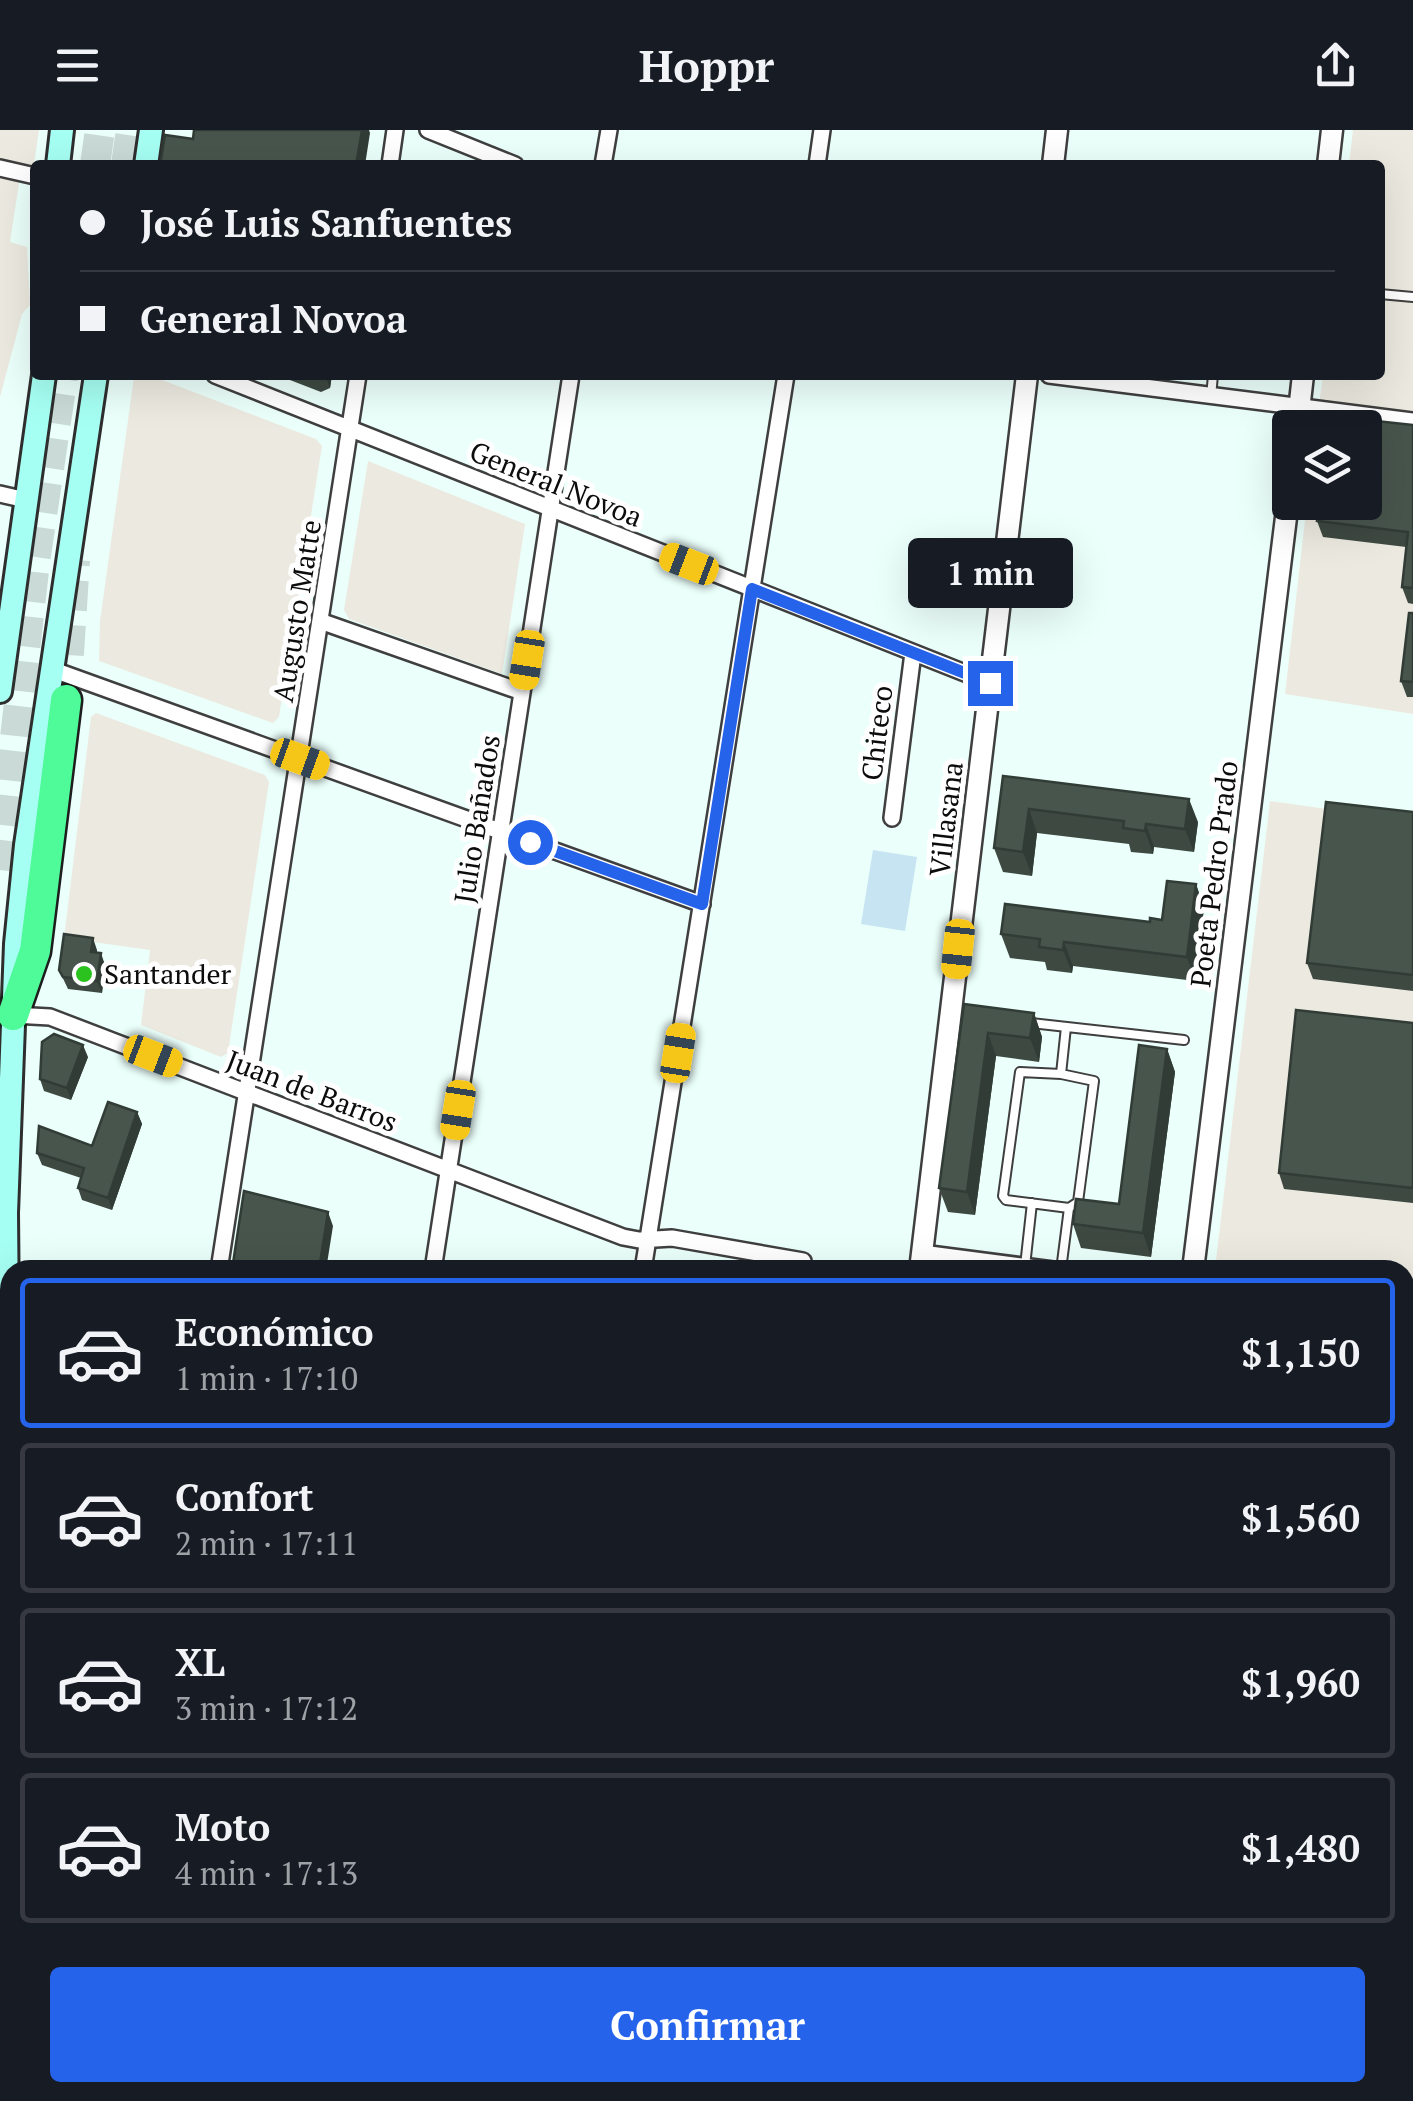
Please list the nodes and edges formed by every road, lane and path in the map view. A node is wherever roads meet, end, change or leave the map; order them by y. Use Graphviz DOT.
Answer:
graph roads {
  1 [pos="62,130"];
  2 [pos="152,130"];
  3 [pos="395,130"];
  4 [pos="428,130"];
  5 [pos="608,130"];
  6 [pos="822,130"];
  7 [pos="1057,130"];
  8 [pos="1332,130"];
  9 [pos="59,160"];
  10 [pos="147,160"];
  11 [pos="391,160"];
  12 [pos="503,160"];
  13 [pos="604,160"];
  14 [pos="818,160"];
  15 [pos="1054,160"];
  16 [pos="1329,160"];
  17 [pos="0,168"];
  18 [pos="30,175"];
  19 [pos="1385,294"];
  20 [pos="1413,297"];
  21 [pos="43,380"];
  22 [pos="95,380"];
  23 [pos="228,380"];
  24 [pos="357,380"];
  25 [pos="569,380"];
  26 [pos="785,380"];
  27 [pos="1025,380"];
  28 [pos="1084,380"];
  29 [pos="1212,380"];
  30 [pos="1302,380"];
  31 [pos="1210,398"];
  32 [pos="1299,410"];
  33 [pos="1272,412"];
  34 [pos="1382,420"];
  35 [pos="1413,421"];
  36 [pos="350,429"];
  37 [pos="0,494"];
  38 [pos="26,500"];
  39 [pos="550,508"];
  40 [pos="1286,520"];
  41 [pos="752,589"];
  42 [pos="320,621"];
  43 [pos="2,650"];
  44 [pos="913,653"];
  45 [pos="51,669"];
  46 [pos="990,683"];
  47 [pos="0,691"];
  48 [pos="522,692"];
  49 [pos="66,700"];
  50 [pos="300,759"];
  51 [pos="892,818"];
  52 [pos="501,832"];
  53 [pos="702,904"];
  54 [pos="13,1015"];
  55 [pos="1018,1022"];
  56 [pos="1066,1027"];
  57 [pos="1184,1040"];
  58 [pos="1061,1074"];
  59 [pos="246,1092"];
  60 [pos="449,1170"];
  61 [pos="1032,1203"];
  62 [pos="1069,1208"];
  63 [pos="648,1240"];
  64 [pos="6,1260"];
  65 [pos="221,1260"];
  66 [pos="435,1260"];
  67 [pos="645,1260"];
  68 [pos="792,1260"];
  69 [pos="921,1260"];
  70 [pos="1026,1260"];
  71 [pos="1062,1260"];
  72 [pos="1194,1260"];
  1 -- 9 [label="main road"];
  2 -- 10 [label="main road"];
  3 -- 11 [label="street"];
  4 -- 12 [label="street"];
  5 -- 13 [label="street"];
  6 -- 14 [label="street"];
  7 -- 15 [label="street"];
  8 -- 16 [label="street"];
  17 -- 18 [label="street"];
  19 -- 20 [label="lane"];
  21 -- 38 [label="main road"];
  22 -- 45 [label="main road"];
  23 -- 36 [label="street, General Novoa"];
  24 -- 36 [label="street, Augusto Matte"];
  25 -- 39 [label="street, Julio Bañados"];
  26 -- 41 [label="street"];
  27 -- 46 [label="street, Villasana"];
  28 -- 31 [label="street"];
  29 -- 31 [label="lane"];
  30 -- 32 [label="street"];
  31 -- 33 [label="street"];
  34 -- 35 [label="street"];
  36 -- 39 [label="street, General Novoa"];
  36 -- 42 [label="street, Augusto Matte"];
  37 -- 38 [label="street"];
  38 -- 43 [label="main road"];
  39 -- 41 [label="street, General Novoa"];
  39 -- 48 [label="street, Julio Bañados"];
  40 -- 72 [label="street, Poeta Pedro Prado"];
  41 -- 44 [label="street, General Novoa"];
  41 -- 53 [label="street"];
  42 -- 48 [label="street"];
  42 -- 50 [label="street, Augusto Matte"];
  43 -- 47 [label="main road"];
  44 -- 46 [label="street, General Novoa"];
  44 -- 51 [label="street, Chiteco"];
  45 -- 50 [label="street"];
  45 -- 54 [label="main road"];
  46 -- 69 [label="street, Villasana"];
  48 -- 52 [label="street, Julio Bañados"];
  49 -- 54 [label="highway"];
  50 -- 52 [label="street"];
  50 -- 59 [label="street, Augusto Matte"];
  52 -- 53 [label="street"];
  52 -- 60 [label="street, Julio Bañados"];
  53 -- 63 [label="street"];
  54 -- 59 [label="street, Juan de Barros"];
  54 -- 64 [label="main road"];
  55 -- 56 [label="lane"];
  56 -- 57 [label="lane"];
  56 -- 58 [label="lane"];
  58 -- 61 [label="lane"];
  58 -- 62 [label="lane"];
  59 -- 60 [label="street, Juan de Barros"];
  59 -- 65 [label="street, Augusto Matte"];
  60 -- 63 [label="street, Juan de Barros"];
  60 -- 66 [label="street, Julio Bañados"];
  61 -- 62 [label="lane"];
  61 -- 70 [label="lane"];
  62 -- 71 [label="lane"];
  63 -- 67 [label="street"];
  63 -- 68 [label="street, Juan de Barros"];
}
